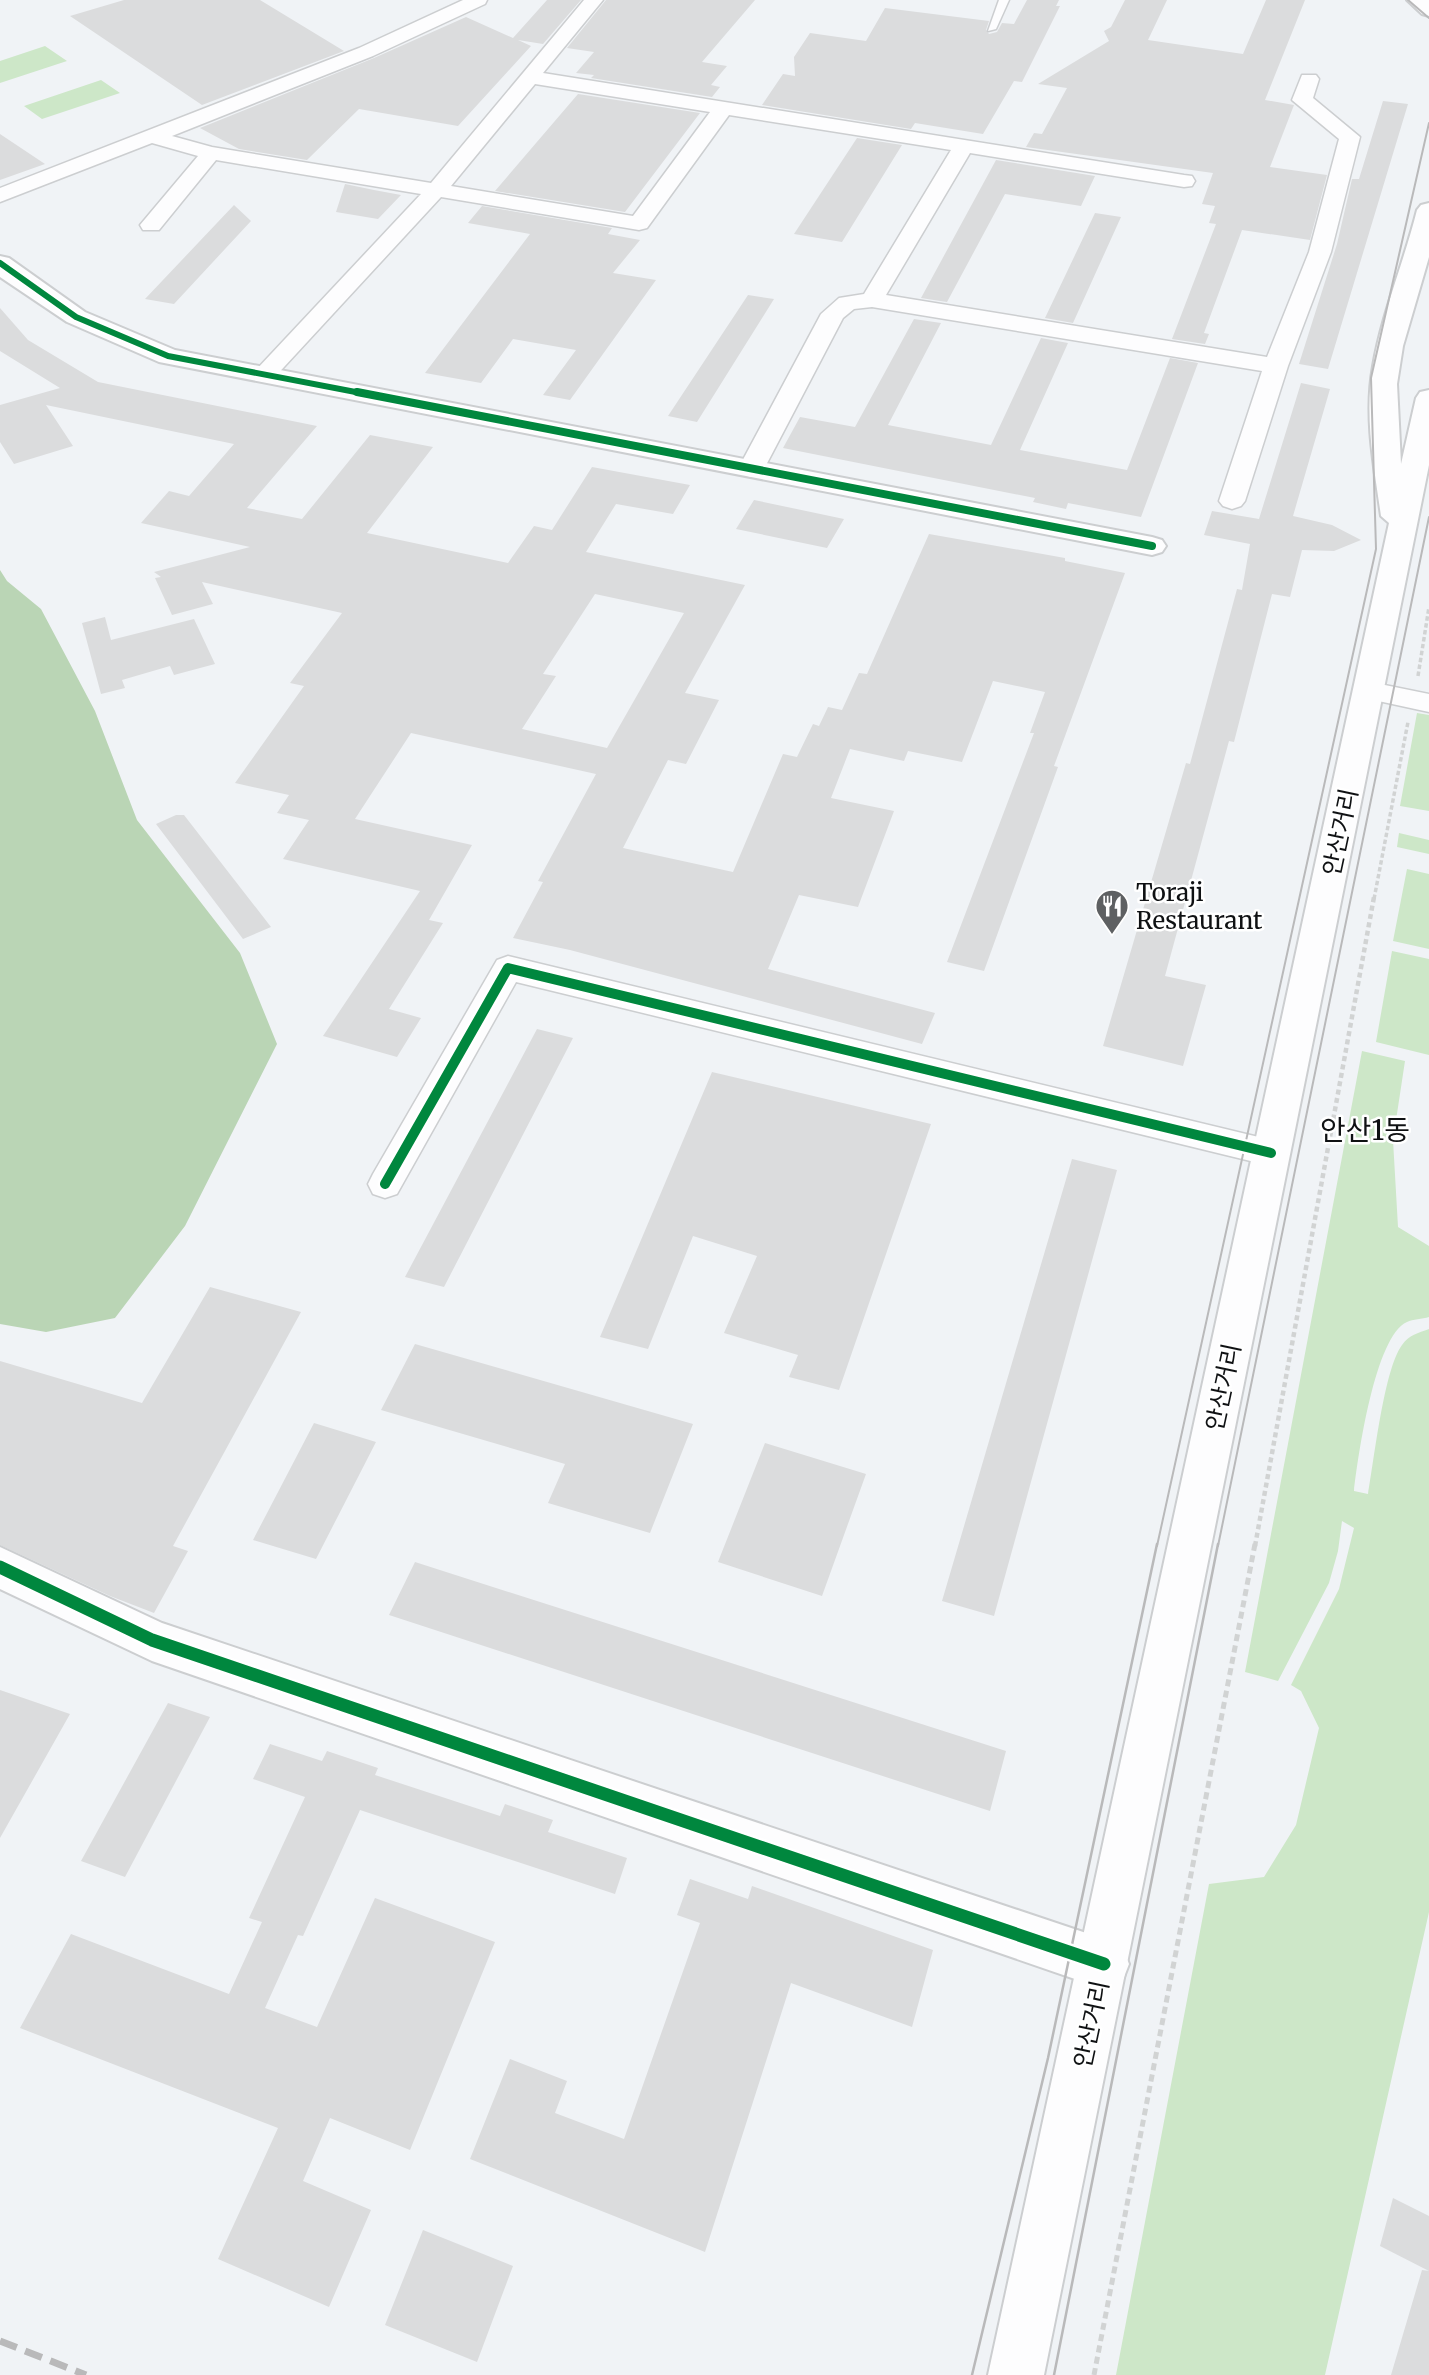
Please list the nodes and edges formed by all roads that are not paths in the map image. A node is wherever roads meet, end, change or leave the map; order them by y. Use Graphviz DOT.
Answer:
graph roads {
  1 [pos="478,0"];
  2 [pos="594,0"];
  3 [pos="1004,0"];
  4 [pos="1417,0"];
  5 [pos="1429,10"];
  6 [pos="991,29"];
  7 [pos="528,77"];
  8 [pos="1310,79"];
  9 [pos="723,108"];
  10 [pos="153,136"];
  11 [pos="964,146"];
  12 [pos="210,153"];
  13 [pos="1184,181"];
  14 [pos="435,191"];
  15 [pos="0,196"];
  16 [pos="1429,210"];
  17 [pos="150,226"];
  18 [pos="0,263"];
  19 [pos="872,300"];
  20 [pos="1276,366"];
  21 [pos="264,375"];
  22 [pos="1429,398"];
  23 [pos="1423,448"];
  24 [pos="751,469"];
  25 [pos="1233,501"];
  26 [pos="1152,546"];
  27 [pos="1400,546"];
  28 [pos="1370,691"];
  29 [pos="1421,701"];
  30 [pos="1271,1153"];
  31 [pos="384,1184"];
  32 [pos="0,1567"];
  33 [pos="1104,1964"];
  34 [pos="1016,2375"];
  1 -- 10 [label="street"];
  2 -- 7 [label="street"];
  3 -- 6 [label="lane"];
  4 -- 5 [label="main road"];
  7 -- 9 [label="street"];
  7 -- 14 [label="street"];
  8 -- 20 [label="street"];
  9 -- 11 [label="street"];
  9 -- 14 [label="street"];
  10 -- 12 [label="street"];
  10 -- 15 [label="street"];
  11 -- 13 [label="street"];
  11 -- 19 [label="street"];
  12 -- 14 [label="street"];
  12 -- 17 [label="street"];
  14 -- 21 [label="street"];
  16 -- 27 [label="main road"];
  18 -- 21 [label="main road"];
  19 -- 20 [label="street"];
  19 -- 24 [label="street"];
  20 -- 25 [label="street"];
  21 -- 24 [label="main road"];
  22 -- 23 [label="main road, 안산거리"];
  23 -- 27 [label="main road, 안산거리"];
  24 -- 26 [label="main road"];
  27 -- 28 [label="main road, 안산거리"];
  28 -- 29 [label="street"];
  28 -- 30 [label="main road, 안산거리"];
  30 -- 31 [label="street"];
  30 -- 33 [label="main road, 안산거리"];
  32 -- 33 [label="main road"];
  33 -- 34 [label="main road, 안산거리"];
}
